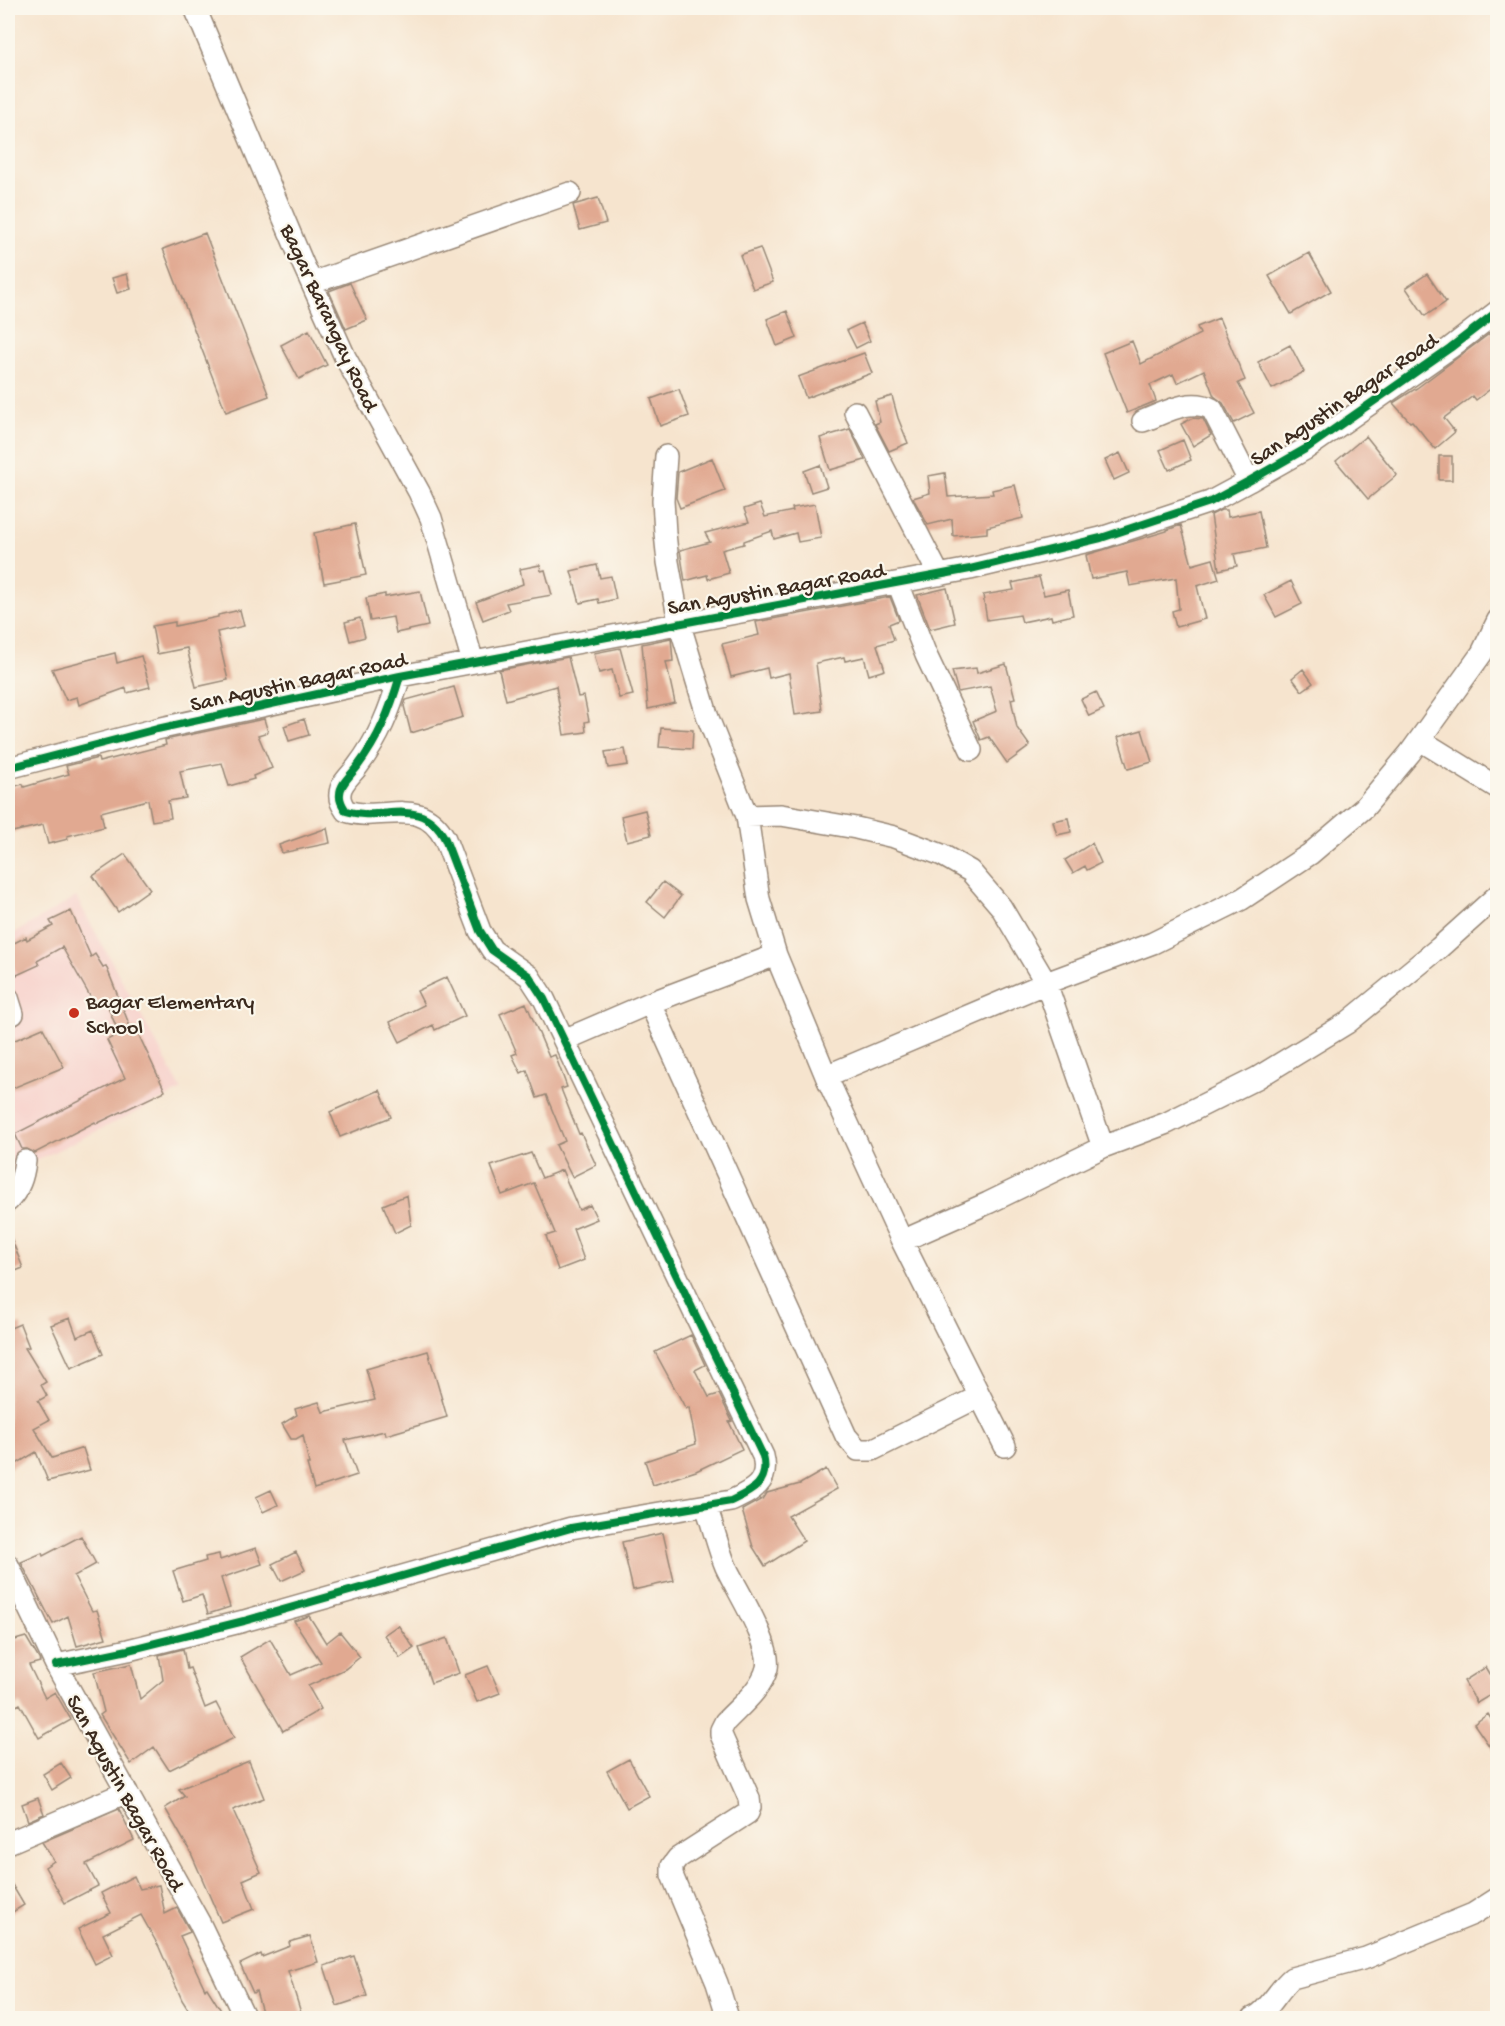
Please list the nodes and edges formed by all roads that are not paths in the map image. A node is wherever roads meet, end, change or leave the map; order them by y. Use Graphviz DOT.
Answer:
graph roads {
  1 [pos="195,8"];
  2 [pos="570,193"];
  3 [pos="312,283"];
  4 [pos="1497,311"];
  5 [pos="855,412"];
  6 [pos="1143,421"];
  7 [pos="666,456"];
  8 [pos="1249,481"];
  9 [pos="939,575"];
  10 [pos="898,583"];
  11 [pos="1497,620"];
  12 [pos="679,622"];
  13 [pos="473,662"];
  14 [pos="400,676"];
  15 [pos="1420,740"];
  16 [pos="970,750"];
  17 [pos="8,768"];
  18 [pos="1497,788"];
  19 [pos="747,816"];
  20 [pos="1497,895"];
  21 [pos="776,955"];
  22 [pos="1046,983"];
  23 [pos="650,1003"];
  24 [pos="564,1040"];
  25 [pos="826,1076"];
  26 [pos="1103,1147"];
  27 [pos="25,1161"];
  28 [pos="8,1201"];
  29 [pos="902,1241"];
  30 [pos="980,1396"];
  31 [pos="1005,1446"];
  32 [pos="706,1506"];
  33 [pos="8,1565"];
  34 [pos="57,1665"];
  35 [pos="127,1792"];
  36 [pos="8,1843"];
  37 [pos="1497,1898"];
  38 [pos="245,2019"];
  39 [pos="728,2019"];
  40 [pos="1253,2019"];
  1 -- 3 [label="street, Bagar Barangay Road"];
  2 -- 3 [label="street"];
  3 -- 13 [label="street, Bagar Barangay Road"];
  4 -- 8 [label="street, San Agustin Bagar Road"];
  5 -- 9 [label="street"];
  6 -- 8 [label="street"];
  7 -- 12 [label="street"];
  8 -- 9 [label="street, San Agustin Bagar Road"];
  9 -- 10 [label="street, San Agustin Bagar Road"];
  10 -- 12 [label="street, San Agustin Bagar Road"];
  10 -- 16 [label="street"];
  11 -- 15 [label="street"];
  12 -- 13 [label="street, San Agustin Bagar Road"];
  12 -- 19 [label="street"];
  13 -- 14 [label="street, San Agustin Bagar Road"];
  14 -- 17 [label="street, San Agustin Bagar Road"];
  14 -- 24 [label="street"];
  15 -- 18 [label="street"];
  15 -- 22 [label="street"];
  19 -- 21 [label="street"];
  19 -- 22 [label="street"];
  20 -- 26 [label="street"];
  21 -- 23 [label="street"];
  21 -- 25 [label="street"];
  22 -- 25 [label="street"];
  22 -- 26 [label="street"];
  23 -- 24 [label="street"];
  23 -- 30 [label="street"];
  24 -- 32 [label="street"];
  25 -- 29 [label="street"];
  26 -- 29 [label="street"];
  27 -- 28 [label="street"];
  29 -- 30 [label="street"];
  30 -- 31 [label="street"];
  32 -- 34 [label="street"];
  32 -- 39 [label="street"];
  33 -- 34 [label="street, San Agustin Bagar Road"];
  34 -- 35 [label="street, San Agustin Bagar Road"];
  35 -- 36 [label="street"];
  35 -- 38 [label="street, San Agustin Bagar Road"];
  37 -- 40 [label="street"];
}
